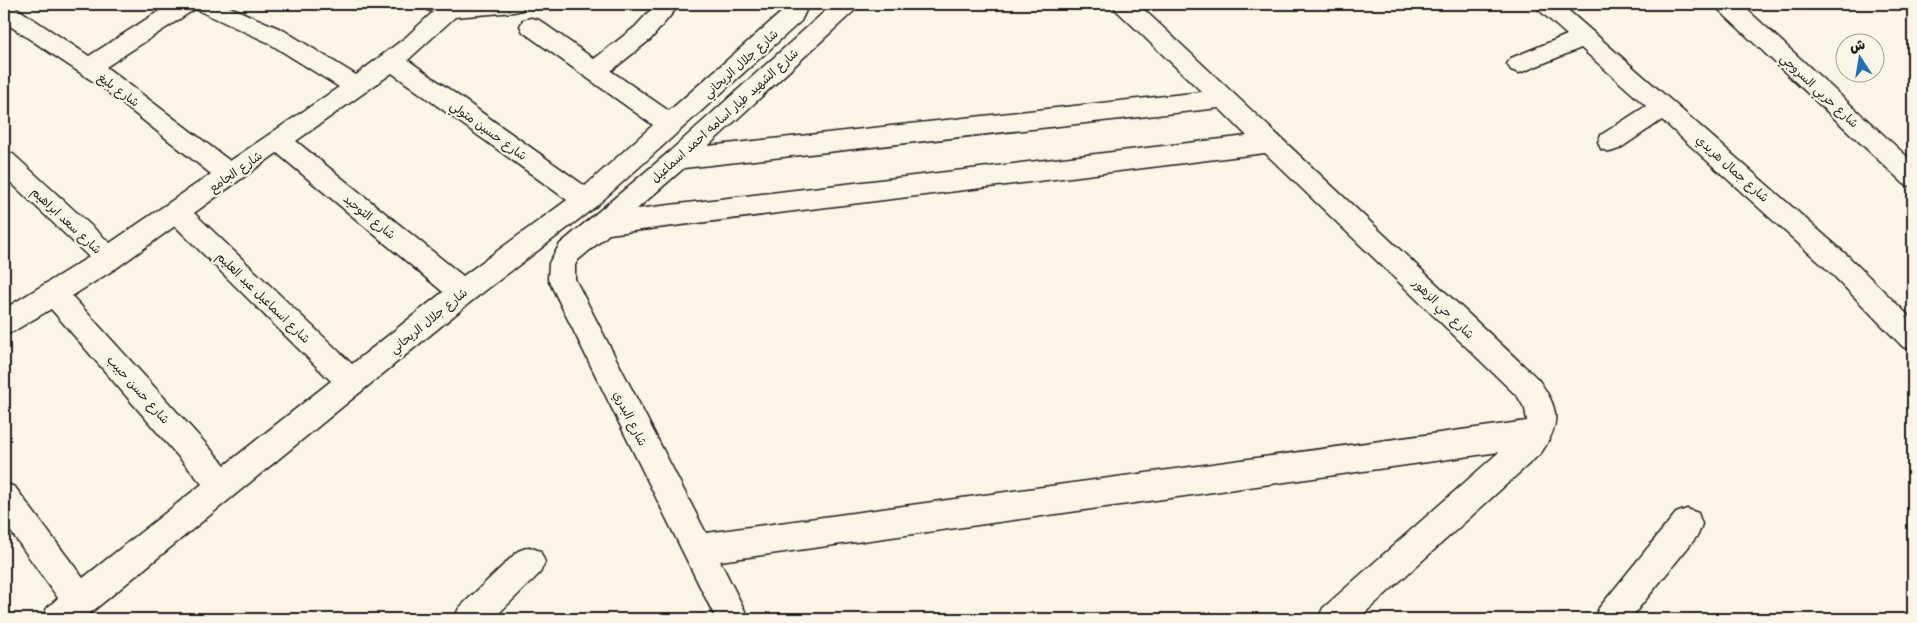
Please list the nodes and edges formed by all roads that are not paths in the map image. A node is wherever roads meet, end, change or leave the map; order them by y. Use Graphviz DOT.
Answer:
graph roads {
  1 [pos="186,4"];
  2 [pos="203,4"];
  3 [pos="514,4"];
  4 [pos="669,4"];
  5 [pos="847,4"];
  6 [pos="1124,4"];
  7 [pos="1547,4"];
  8 [pos="1726,4"];
  9 [pos="446,5"];
  10 [pos="795,9"];
  11 [pos="4,11"];
  12 [pos="531,26"];
  13 [pos="1584,37"];
  14 [pos="392,61"];
  15 [pos="1519,64"];
  16 [pos="89,67"];
  17 [pos="595,71"];
  18 [pos="356,86"];
  19 [pos="1222,99"];
  20 [pos="1663,107"];
  21 [pos="671,125"];
  22 [pos="278,140"];
  23 [pos="1610,142"];
  24 [pos="1269,143"];
  25 [pos="678,159"];
  26 [pos="4,161"];
  27 [pos="229,174"];
  28 [pos="1913,177"];
  29 [pos="586,200"];
  30 [pos="177,212"];
  31 [pos="600,224"];
  32 [pos="109,259"];
  33 [pos="462,292"];
  34 [pos="54,294"];
  35 [pos="4,323"];
  36 [pos="1913,338"];
  37 [pos="351,382"];
  38 [pos="1539,433"];
  39 [pos="223,484"];
  40 [pos="4,497"];
  41 [pos="1687,524"];
  42 [pos="697,549"];
  43 [pos="529,562"];
  44 [pos="69,610"];
  45 [pos="470,619"];
  46 [pos="733,619"];
  47 [pos="1334,619"];
  48 [pos="1610,619"];
  1 -- 16 [label="street"];
  2 -- 18 [label="street"];
  3 -- 9 [label="street"];
  4 -- 17 [label="street"];
  5 -- 25 [label="street, شارع الشهيد طيار اسامه احمد اسماعيل"];
  6 -- 19 [label="street, شارع حي الزهور"];
  7 -- 13 [label="street, شارع جمال هريدي"];
  8 -- 28 [label="street, شارع حربي السروجي"];
  9 -- 14 [label="street, شارع الجامع"];
  10 -- 21 [label="street, شارع جلال الريحاني"];
  11 -- 16 [label="street, شارع بليغ"];
  12 -- 17 [label="street"];
  13 -- 15 [label="street"];
  13 -- 20 [label="street, شارع جمال هريدي"];
  14 -- 18 [label="street, شارع الجامع"];
  14 -- 29 [label="street, شارع حسين متولي"];
  16 -- 27 [label="street, شارع بليغ"];
  17 -- 21 [label="street"];
  18 -- 22 [label="street, شارع الجامع"];
  19 -- 24 [label="street, شارع حي الزهور"];
  19 -- 25 [label="street"];
  20 -- 23 [label="street"];
  20 -- 36 [label="street, شارع جمال هريدي"];
  21 -- 29 [label="street, شارع جلال الريحاني"];
  22 -- 27 [label="street, شارع الجامع"];
  22 -- 33 [label="street, شارع التوحيد"];
  24 -- 31 [label="street"];
  24 -- 38 [label="street, شارع حي الزهور"];
  25 -- 31 [label="street, شارع الشهيد طيار اسامه احمد اسماعيل"];
  26 -- 32 [label="street, شارع سعد ابراهيم"];
  27 -- 30 [label="street, شارع الجامع"];
  29 -- 33 [label="street, شارع جلال الريحاني"];
  30 -- 32 [label="street, شارع الجامع"];
  30 -- 37 [label="street, شارع اسماعيل عبد العليم"];
  31 -- 42 [label="street, شارع البدري"];
  32 -- 34 [label="street, شارع الجامع"];
  33 -- 37 [label="street, شارع جلال الريحاني"];
  34 -- 35 [label="street, شارع الجامع"];
  34 -- 39 [label="street, شارع حسن حبيب"];
  37 -- 39 [label="street, شارع جلال الريحاني"];
  38 -- 42 [label="street"];
  38 -- 47 [label="street"];
  39 -- 44 [label="street, شارع جلال الريحاني"];
  40 -- 44 [label="street"];
  41 -- 48 [label="street"];
  42 -- 46 [label="street, شارع البدري"];
  43 -- 45 [label="street"];
}
